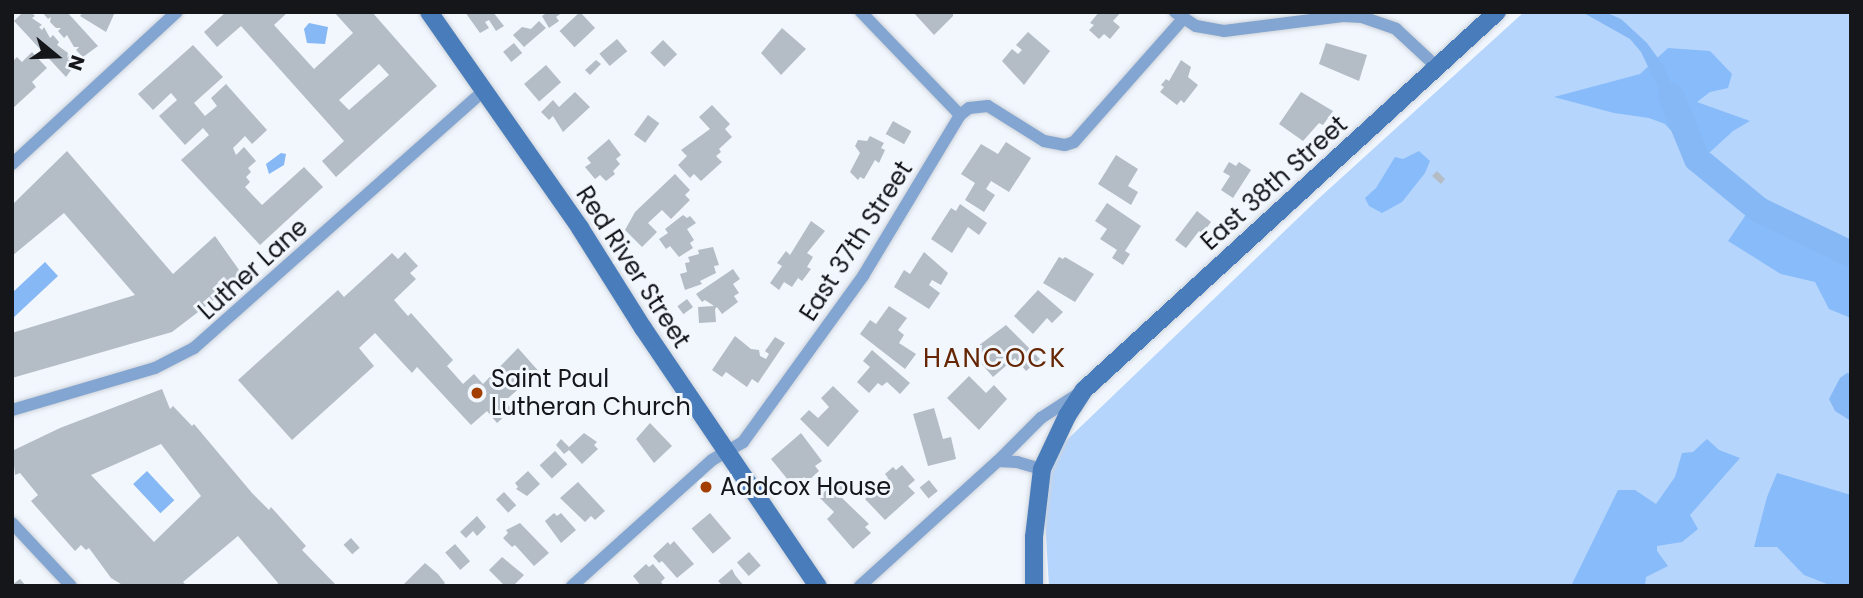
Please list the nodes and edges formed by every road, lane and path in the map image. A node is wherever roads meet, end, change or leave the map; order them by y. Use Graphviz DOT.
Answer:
graph roads {
  1 [pos="177,12"];
  2 [pos="429,12"];
  3 [pos="861,12"];
  4 [pos="1497,12"];
  5 [pos="1179,16"];
  6 [pos="1437,67"];
  7 [pos="483,91"];
  8 [pos="960,115"];
  9 [pos="12,164"];
  10 [pos="1084,390"];
  11 [pos="12,410"];
  12 [pos="727,452"];
  13 [pos="998,461"];
  14 [pos="1042,469"];
  15 [pos="12,523"];
  16 [pos="71,586"];
  17 [pos="572,586"];
  18 [pos="818,586"];
  19 [pos="860,586"];
  20 [pos="1034,586"];
  1 -- 9 [label="street"];
  2 -- 7 [label="street, Red River Street"];
  3 -- 8 [label="street"];
  4 -- 6 [label="street, East 38th Street"];
  5 -- 6 [label="street"];
  5 -- 8 [label="street"];
  6 -- 10 [label="street, East 38th Street"];
  7 -- 11 [label="street, Luther Lane"];
  7 -- 12 [label="street, Red River Street"];
  8 -- 12 [label="street, East 37th Street"];
  10 -- 13 [label="street, East 38th Street"];
  10 -- 14 [label="street, East 38th Street"];
  12 -- 17 [label="street, East 37th Street"];
  12 -- 18 [label="street, Red River Street"];
  13 -- 14 [label="street"];
  13 -- 19 [label="street, East 38th Street"];
  14 -- 20 [label="street, East 38th Street"];
  15 -- 16 [label="street"];
}
